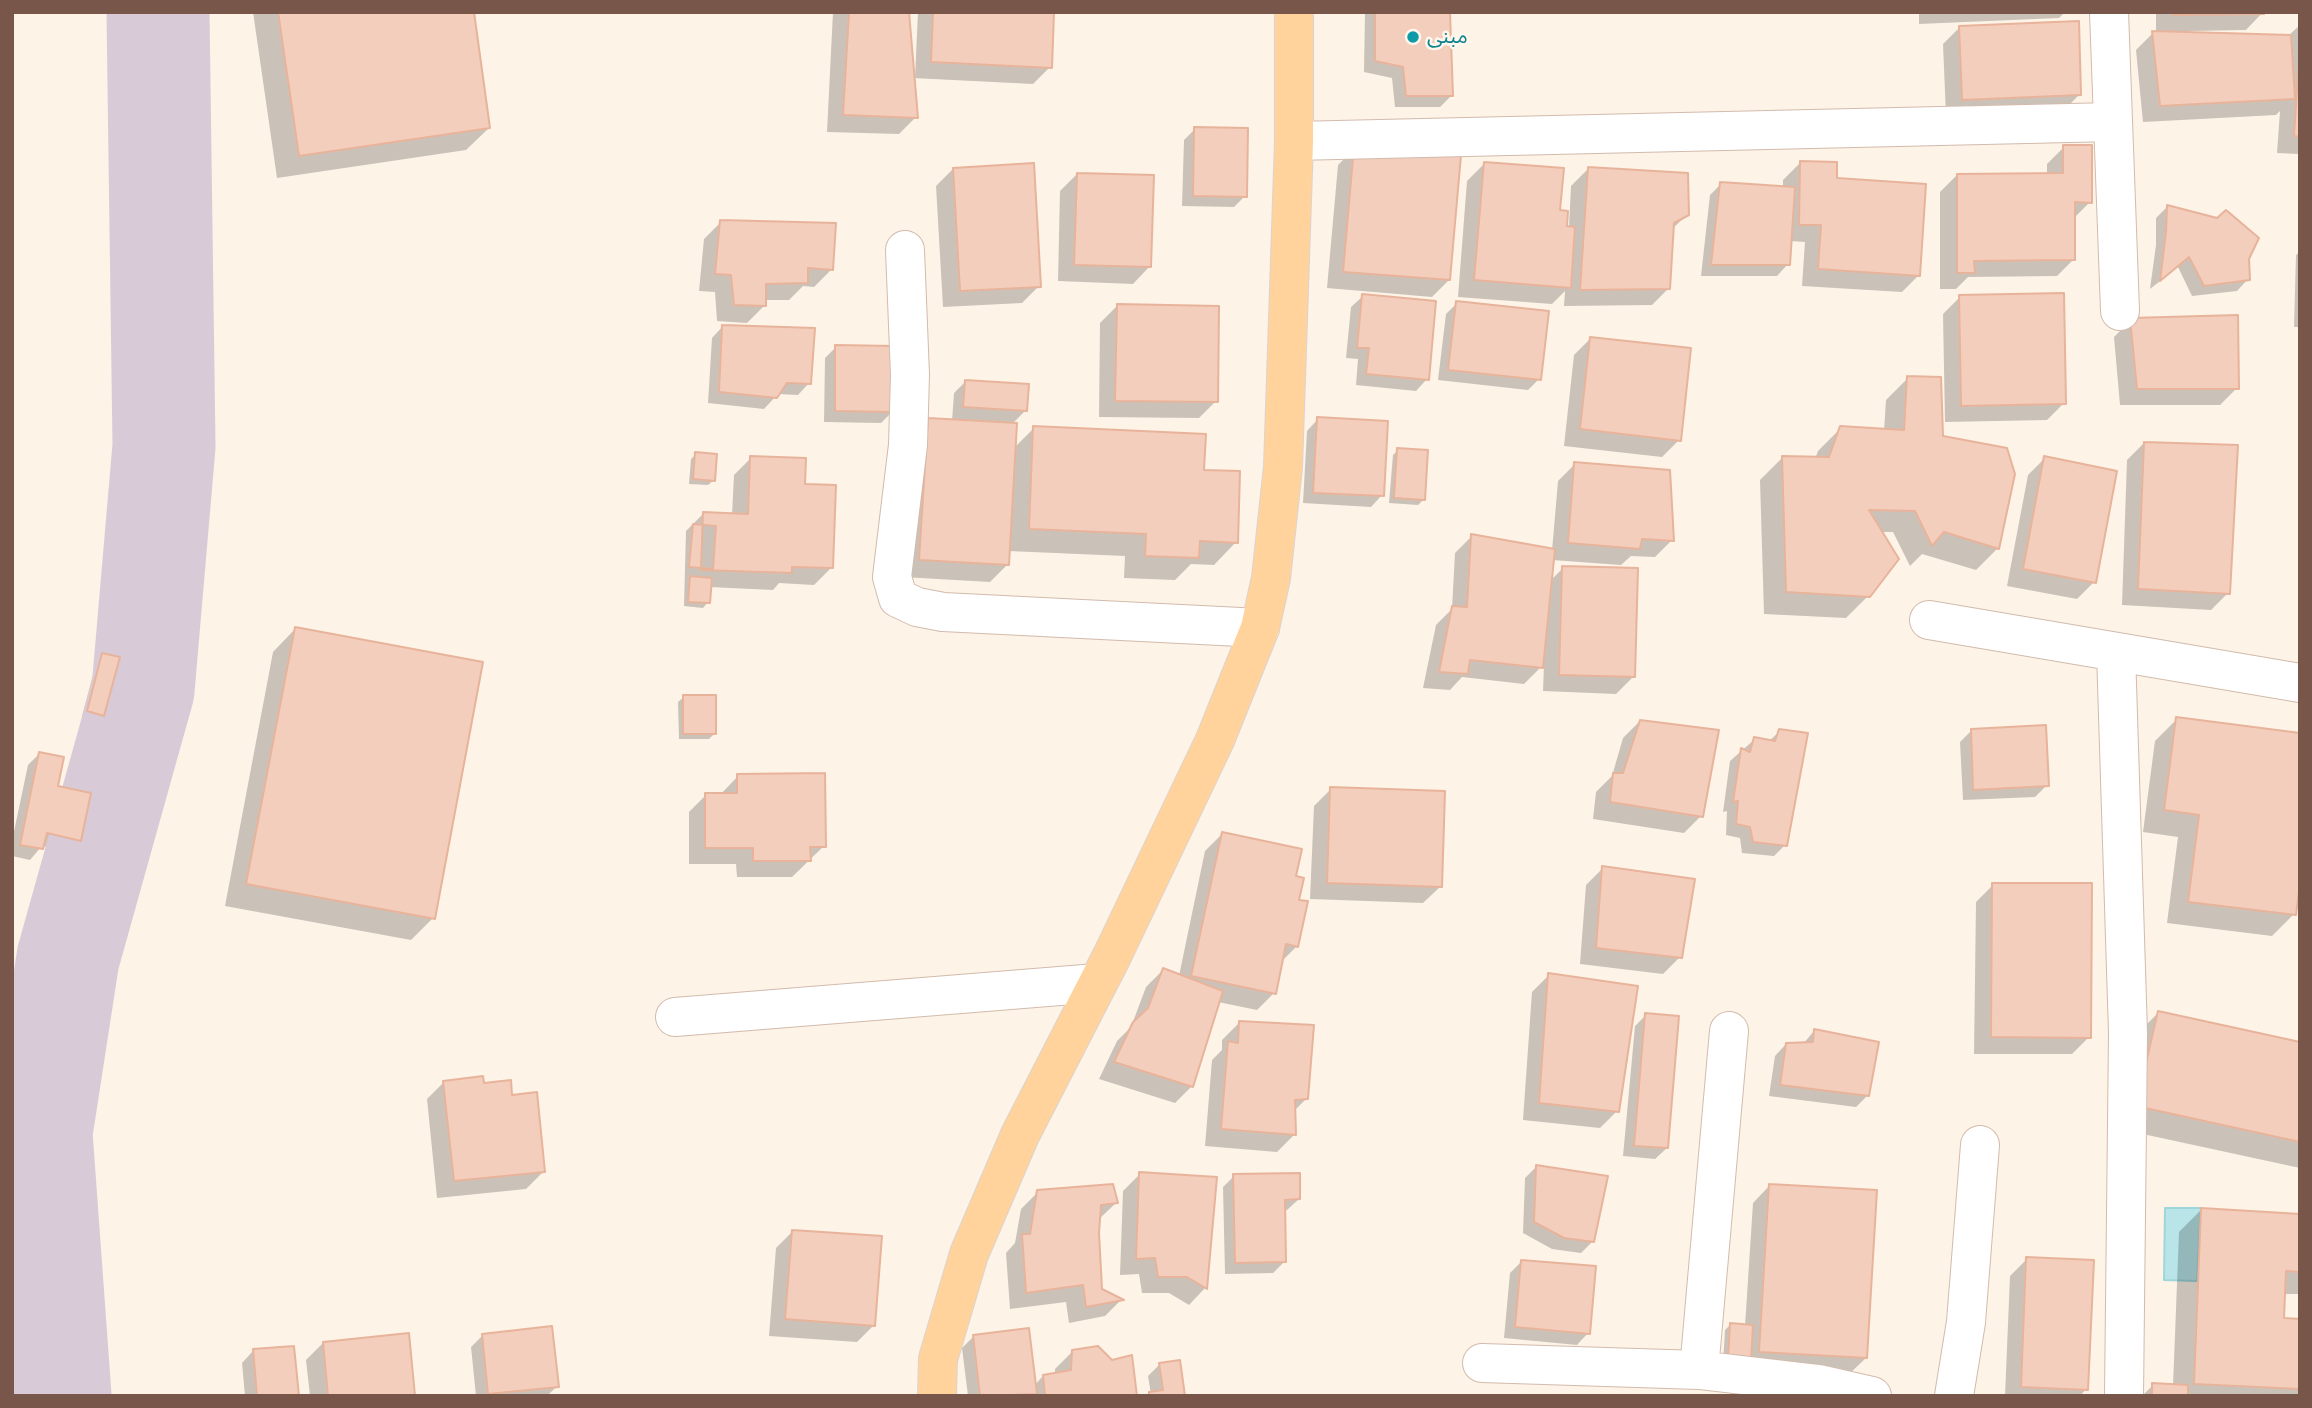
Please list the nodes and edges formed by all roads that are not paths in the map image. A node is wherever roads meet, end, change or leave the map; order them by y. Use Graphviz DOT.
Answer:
graph roads {
  1 [pos="1294,12"];
  2 [pos="2109,12"];
  3 [pos="2113,122"];
  4 [pos="1294,141"];
  5 [pos="905,250"];
  6 [pos="2120,310"];
  7 [pos="1929,620"];
  8 [pos="1260,628"];
  9 [pos="2116,652"];
  10 [pos="2300,683"];
  11 [pos="1097,984"];
  12 [pos="675,1017"];
  13 [pos="1729,1031"];
  14 [pos="1980,1145"];
  15 [pos="1482,1363"];
  16 [pos="1699,1370"];
  17 [pos="937,1396"];
  18 [pos="1872,1396"];
  19 [pos="1954,1396"];
  20 [pos="2124,1396"];
  1 -- 4 [label="main road"];
  2 -- 3 [label="street"];
  3 -- 4 [label="street"];
  3 -- 6 [label="street"];
  4 -- 8 [label="main road"];
  5 -- 8 [label="street"];
  7 -- 9 [label="street"];
  8 -- 11 [label="main road"];
  9 -- 10 [label="street"];
  9 -- 20 [label="street"];
  11 -- 12 [label="street"];
  11 -- 17 [label="main road"];
  13 -- 16 [label="street"];
  14 -- 19 [label="street"];
  15 -- 16 [label="street"];
  16 -- 18 [label="street"];
}
